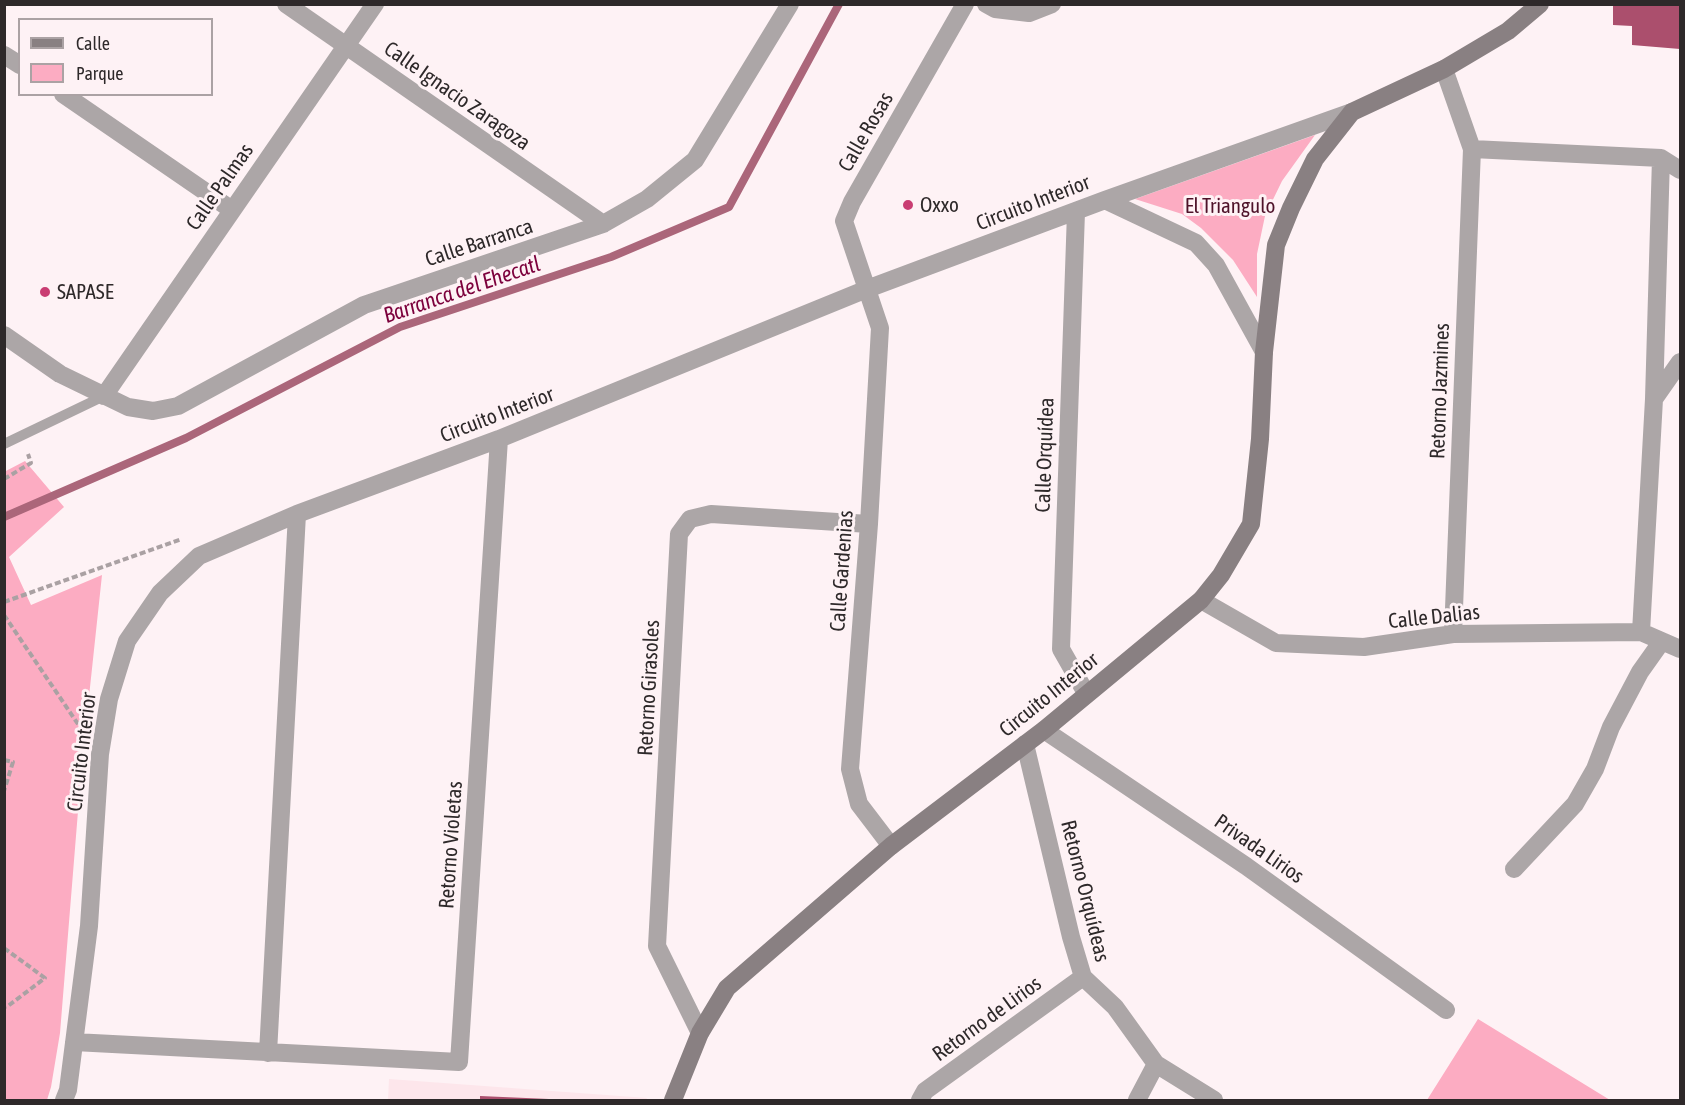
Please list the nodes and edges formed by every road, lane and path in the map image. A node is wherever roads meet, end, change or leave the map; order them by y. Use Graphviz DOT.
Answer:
graph roads {
  1 [pos="286,4"];
  2 [pos="375,4"];
  3 [pos="790,4"];
  4 [pos="965,4"];
  5 [pos="986,4"];
  6 [pos="1052,4"];
  7 [pos="1540,4"];
  8 [pos="346,46"];
  9 [pos="4,55"];
  10 [pos="18,64"];
  11 [pos="1444,69"];
  12 [pos="66,96"];
  13 [pos="1352,112"];
  14 [pos="1472,149"];
  15 [pos="1661,158"];
  16 [pos="1680,170"];
  17 [pos="1105,200"];
  18 [pos="232,210"];
  19 [pos="1076,212"];
  20 [pos="603,224"];
  21 [pos="867,289"];
  22 [pos="4,335"];
  23 [pos="1264,352"];
  24 [pos="1680,362"];
  25 [pos="104,396"];
  26 [pos="1653,399"];
  27 [pos="499,439"];
  28 [pos="4,444"];
  29 [pos="31,463"];
  30 [pos="4,479"];
  31 [pos="297,514"];
  32 [pos="869,524"];
  33 [pos="193,535"];
  34 [pos="1201,600"];
  35 [pos="4,602"];
  36 [pos="4,615"];
  37 [pos="1641,632"];
  38 [pos="1453,634"];
  39 [pos="1662,641"];
  40 [pos="1680,649"];
  41 [pos="1086,693"];
  42 [pos="1044,730"];
  43 [pos="1025,744"];
  44 [pos="99,754"];
  45 [pos="4,760"];
  46 [pos="4,791"];
  47 [pos="891,846"];
  48 [pos="1514,869"];
  49 [pos="4,948"];
  50 [pos="1083,977"];
  51 [pos="4,1007"];
  52 [pos="1446,1010"];
  53 [pos="700,1033"];
  54 [pos="74,1042"];
  55 [pos="268,1053"];
  56 [pos="1156,1064"];
  57 [pos="64,1101"];
  58 [pos="673,1101"];
  59 [pos="920,1101"];
  60 [pos="1137,1101"];
  61 [pos="1214,1101"];
  1 -- 8 [label="street, Calle Ignacio Zaragoza"];
  2 -- 8 [label="street, Calle Palmas"];
  3 -- 20 [label="street, Calle Barranca"];
  4 -- 21 [label="street, Calle Rosas"];
  5 -- 6 [label="street"];
  7 -- 11 [label="main road, Circuito Interior"];
  8 -- 18 [label="street, Calle Palmas"];
  8 -- 20 [label="street, Calle Ignacio Zaragoza"];
  9 -- 10 [label="street"];
  11 -- 13 [label="main road, Circuito Interior"];
  11 -- 14 [label="street, Retorno Jazmines"];
  12 -- 18 [label="street"];
  13 -- 17 [label="street, Circuito Interior"];
  13 -- 23 [label="main road, Circuito Interior"];
  14 -- 15 [label="street"];
  14 -- 38 [label="street, Retorno Jazmines"];
  15 -- 16 [label="street"];
  15 -- 26 [label="street"];
  17 -- 19 [label="street, Circuito Interior"];
  17 -- 23 [label="street"];
  18 -- 25 [label="street, Calle Palmas"];
  19 -- 21 [label="street, Circuito Interior"];
  19 -- 41 [label="street, Calle Orquídea"];
  20 -- 25 [label="street, Calle Barranca"];
  21 -- 27 [label="street, Circuito Interior"];
  21 -- 32 [label="street, Calle Gardenias"];
  22 -- 25 [label="street, Calle Barranca"];
  23 -- 34 [label="main road, Circuito Interior"];
  24 -- 26 [label="street"];
  25 -- 28 [label="lane"];
  26 -- 37 [label="street"];
  27 -- 31 [label="street, Circuito Interior"];
  27 -- 55 [label="street, Retorno Violetas"];
  29 -- 30 [label="path"];
  31 -- 44 [label="street, Circuito Interior"];
  31 -- 55 [label="street"];
  32 -- 47 [label="street, Calle Gardenias"];
  32 -- 53 [label="street, Retorno Girasoles"];
  33 -- 35 [label="path"];
  34 -- 38 [label="street, Calle Dalias"];
  34 -- 41 [label="main road, Circuito Interior"];
  36 -- 44 [label="path"];
  37 -- 38 [label="street, Calle Dalias"];
  37 -- 39 [label="street, Calle Dalias"];
  39 -- 40 [label="street, Calle Dalias"];
  39 -- 48 [label="street"];
  41 -- 42 [label="main road, Circuito Interior"];
  42 -- 43 [label="main road, Circuito Interior"];
  42 -- 52 [label="street, Privada Lirios"];
  43 -- 47 [label="main road, Circuito Interior"];
  43 -- 50 [label="street, Retorno Orquídeas"];
  44 -- 54 [label="street, Circuito Interior"];
  45 -- 46 [label="path"];
  47 -- 53 [label="main road, Circuito Interior"];
  49 -- 51 [label="path"];
  50 -- 56 [label="street, Retorno Orquídeas"];
  50 -- 59 [label="street, Retorno de Lirios"];
  53 -- 58 [label="main road, Circuito Interior"];
  54 -- 55 [label="street, Retorno Violetas"];
  54 -- 57 [label="street, Circuito Interior"];
  56 -- 60 [label="street"];
  56 -- 61 [label="street, Retorno Orquídeas"];
}
